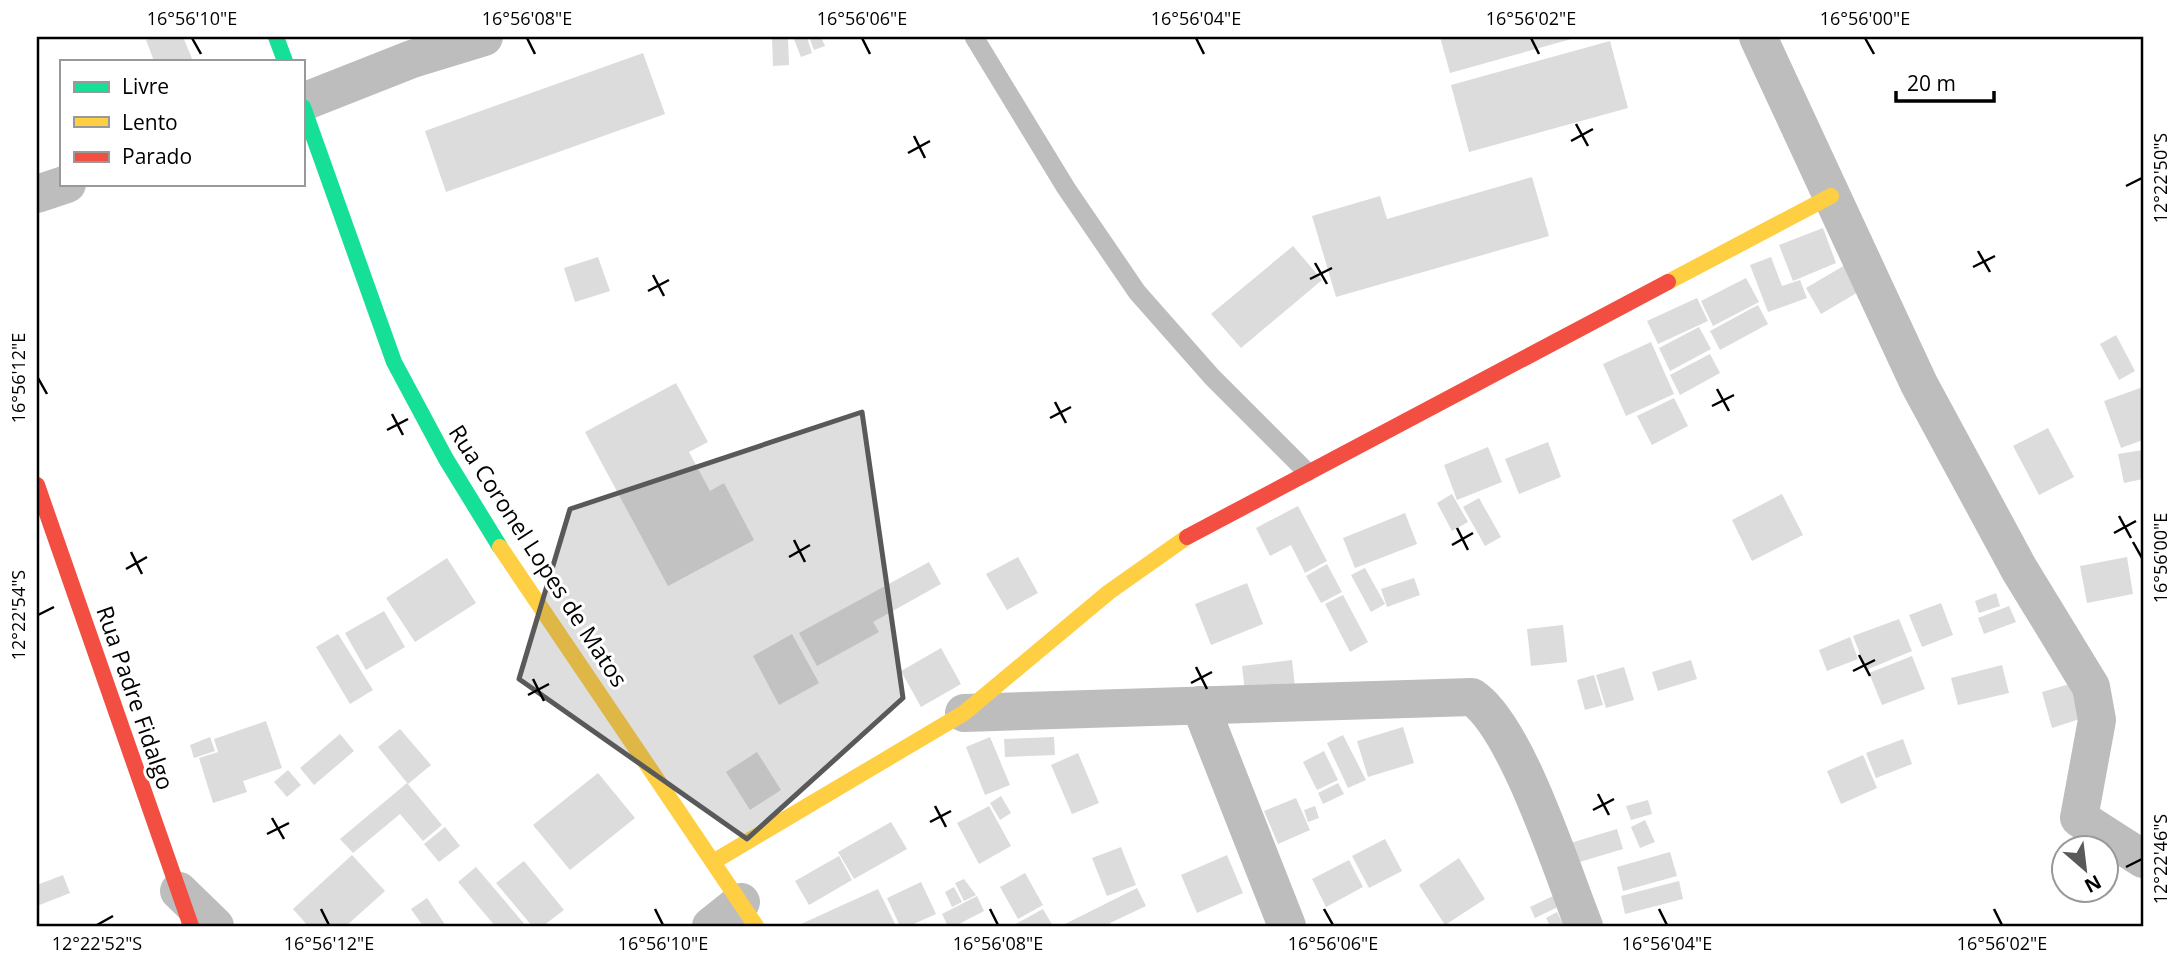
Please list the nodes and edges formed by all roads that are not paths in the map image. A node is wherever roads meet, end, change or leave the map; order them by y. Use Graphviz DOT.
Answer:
graph roads {
  1 [pos="276,37"];
  2 [pos="484,37"];
  3 [pos="974,37"];
  4 [pos="1758,37"];
  5 [pos="285,60"];
  6 [pos="304,102"];
  7 [pos="304,110"];
  8 [pos="61,186"];
  9 [pos="37,194"];
  10 [pos="1831,196"];
  11 [pos="1307,472"];
  12 [pos="37,485"];
  13 [pos="1200,705"];
  14 [pos="964,713"];
  15 [pos="2143,859"];
  16 [pos="713,862"];
  17 [pos="179,891"];
  18 [pos="748,914"];
  19 [pos="191,926"];
  20 [pos="215,926"];
  21 [pos="711,926"];
  22 [pos="1287,926"];
  23 [pos="1584,926"];
  1 -- 5 [label="street"];
  2 -- 6 [label="street"];
  3 -- 11 [label="lane"];
  4 -- 10 [label="street"];
  7 -- 16 [label="street, Rua Coronel Lopes de Matos"];
  8 -- 9 [label="street"];
  10 -- 11 [label="street"];
  10 -- 15 [label="street"];
  11 -- 14 [label="street"];
  12 -- 17 [label="street, Rua Padre Fidalgo"];
  13 -- 14 [label="street"];
  13 -- 22 [label="street"];
  13 -- 23 [label="street"];
  14 -- 16 [label="street"];
  16 -- 18 [label="street, Rua Coronel Lopes de Matos"];
  17 -- 19 [label="street, Rua Padre Fidalgo"];
  17 -- 20 [label="street"];
  18 -- 21 [label="street"];
}
